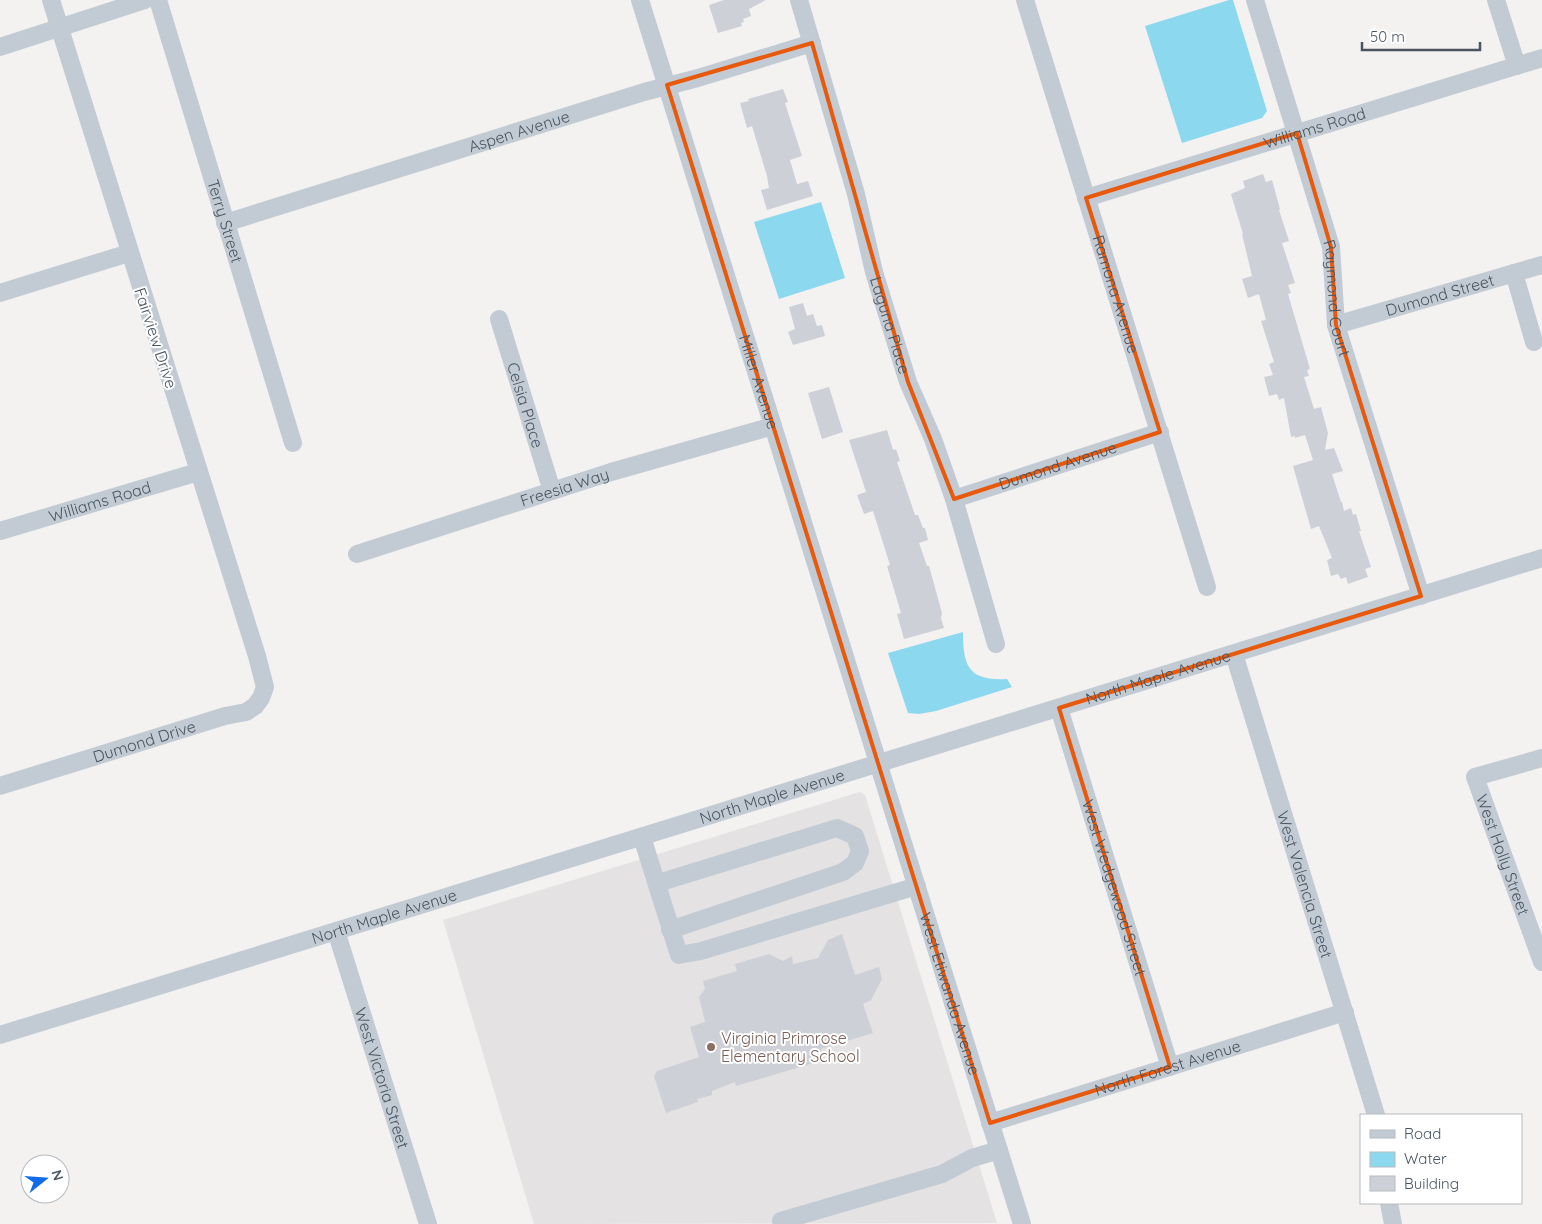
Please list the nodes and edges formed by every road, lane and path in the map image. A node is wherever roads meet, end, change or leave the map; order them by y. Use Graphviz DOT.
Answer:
graph roads {
  1 [pos="51,0"];
  2 [pos="145,0"];
  3 [pos="158,0"];
  4 [pos="640,0"];
  5 [pos="650,0"];
  6 [pos="799,0"];
  7 [pos="1025,0"];
  8 [pos="1255,0"];
  9 [pos="1496,0"];
  10 [pos="60,28"];
  11 [pos="653,41"];
  12 [pos="812,42"];
  13 [pos="0,46"];
  14 [pos="1542,58"];
  15 [pos="1517,66"];
  16 [pos="667,85"];
  17 [pos="1297,133"];
  18 [pos="1086,198"];
  19 [pos="226,223"];
  20 [pos="129,253"];
  21 [pos="1542,264"];
  22 [pos="1514,272"];
  23 [pos="0,293"];
  24 [pos="500,319"];
  25 [pos="1336,325"];
  26 [pos="1534,342"];
  27 [pos="773,426"];
  28 [pos="1160,432"];
  29 [pos="293,442"];
  30 [pos="198,472"];
  31 [pos="552,491"];
  32 [pos="954,499"];
  33 [pos="0,531"];
  34 [pos="357,554"];
  35 [pos="1542,558"];
  36 [pos="1207,587"];
  37 [pos="1421,596"];
  38 [pos="996,644"];
  39 [pos="1234,654"];
  40 [pos="262,675"];
  41 [pos="1059,708"];
  42 [pos="1542,758"];
  43 [pos="879,764"];
  44 [pos="0,786"];
  45 [pos="642,837"];
  46 [pos="658,883"];
  47 [pos="917,886"];
  48 [pos="670,930"];
  49 [pos="336,931"];
  50 [pos="1542,961"];
  51 [pos="1345,1012"];
  52 [pos="0,1035"];
  53 [pos="1170,1067"];
  54 [pos="1376,1114"];
  55 [pos="990,1123"];
  56 [pos="999,1150"];
  57 [pos="1390,1204"];
  58 [pos="781,1221"];
  59 [pos="428,1224"];
  60 [pos="1022,1224"];
  61 [pos="1393,1224"];
  1 -- 10 [label="street, Fairview Drive"];
  2 -- 10 [label="street"];
  3 -- 19 [label="street, Terry Street"];
  4 -- 11 [label="street, Miller Avenue"];
  5 -- 11 [label="street"];
  6 -- 12 [label="street, Laguna Place"];
  7 -- 18 [label="street, Ramona Avenue"];
  8 -- 17 [label="street, Raymond Court"];
  9 -- 15 [label="street"];
  10 -- 13 [label="street"];
  10 -- 20 [label="street, Fairview Drive"];
  11 -- 16 [label="street, Miller Avenue"];
  12 -- 16 [label="street, Aspen Avenue"];
  12 -- 32 [label="street, Laguna Place"];
  14 -- 15 [label="street, Williams Road"];
  15 -- 17 [label="street, Williams Road"];
  16 -- 19 [label="street, Aspen Avenue"];
  16 -- 27 [label="street, Miller Avenue"];
  17 -- 18 [label="street, Williams Road"];
  17 -- 25 [label="street, Raymond Court"];
  18 -- 28 [label="street, Ramona Avenue"];
  19 -- 29 [label="street, Terry Street"];
  20 -- 23 [label="street"];
  20 -- 30 [label="street, Fairview Drive"];
  21 -- 22 [label="street, Dumond Street"];
  22 -- 25 [label="street, Dumond Street"];
  22 -- 26 [label="street"];
  24 -- 31 [label="street, Celsia Place"];
  25 -- 37 [label="street, Raymond Court"];
  27 -- 31 [label="street, Freesia Way"];
  27 -- 43 [label="street, Miller Avenue"];
  28 -- 32 [label="street, Dumond Avenue"];
  28 -- 36 [label="street, Ramona Avenue"];
  30 -- 33 [label="street, Williams Road"];
  30 -- 40 [label="street, Fairview Drive"];
  31 -- 34 [label="street, Freesia Way"];
  32 -- 38 [label="street, Laguna Place"];
  35 -- 37 [label="street, North Maple Avenue"];
  37 -- 39 [label="street, North Maple Avenue"];
  39 -- 41 [label="street, North Maple Avenue"];
  39 -- 51 [label="street, West Valencia Street"];
  40 -- 44 [label="street, Dumond Drive"];
  41 -- 43 [label="street, North Maple Avenue"];
  41 -- 53 [label="street, West Wedgewood Street"];
  42 -- 50 [label="street, West Holly Street"];
  43 -- 45 [label="street, North Maple Avenue"];
  43 -- 47 [label="street, West Etiwanda Avenue"];
  45 -- 46 [label="street"];
  45 -- 49 [label="street, North Maple Avenue"];
  46 -- 48 [label="street"];
  46 -- 48 [label="street"];
  47 -- 48 [label="street"];
  47 -- 55 [label="street, West Etiwanda Avenue"];
  49 -- 52 [label="street, North Maple Avenue"];
  49 -- 59 [label="street, West Victoria Street"];
  51 -- 53 [label="street, North Forest Avenue"];
  51 -- 54 [label="street, West Valencia Street"];
  53 -- 55 [label="street, North Forest Avenue"];
  55 -- 56 [label="street, West Etiwanda Avenue"];
  56 -- 58 [label="street"];
  56 -- 60 [label="street, West Etiwanda Avenue"];
  57 -- 61 [label="street"];
}
